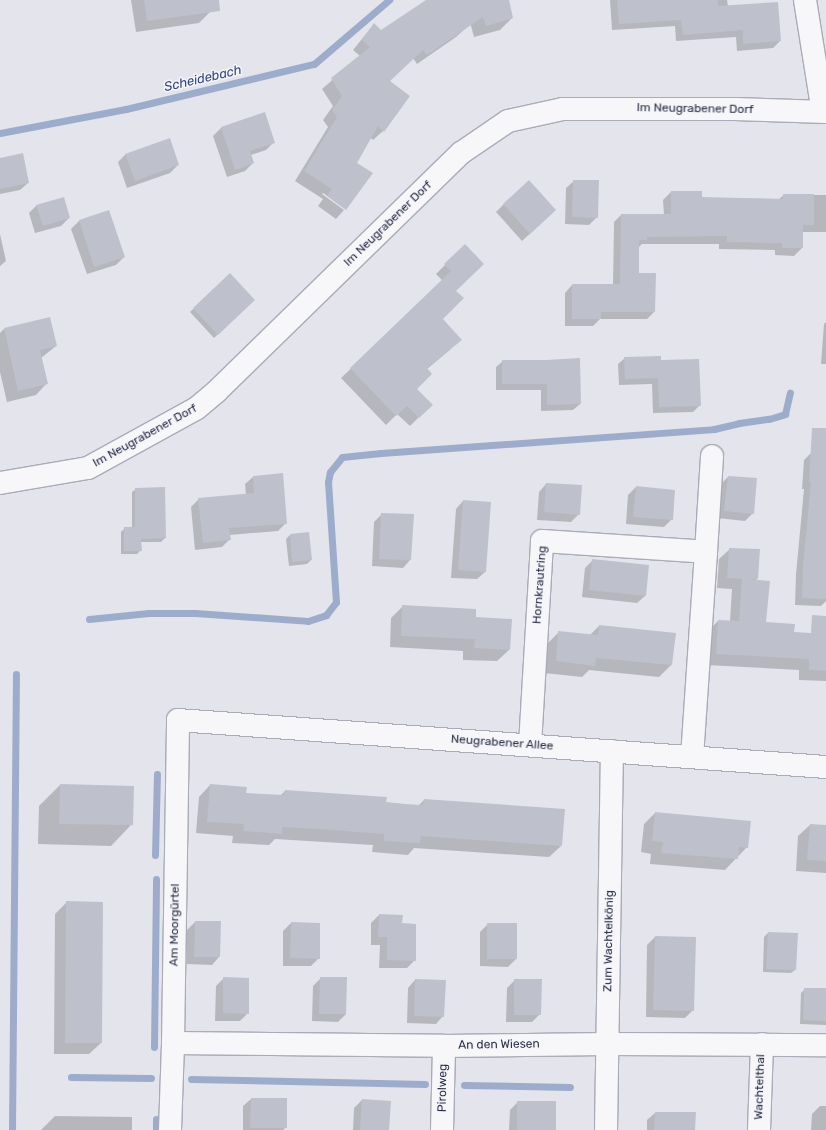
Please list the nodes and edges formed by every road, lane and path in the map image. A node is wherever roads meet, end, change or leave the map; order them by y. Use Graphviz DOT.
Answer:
graph roads {
  1 [pos="805,0"];
  2 [pos="824,112"];
  3 [pos="712,456"];
  4 [pos="0,483"];
  5 [pos="706,552"];
  6 [pos="178,720"];
  7 [pos="530,745"];
  8 [pos="612,751"];
  9 [pos="692,757"];
  10 [pos="826,767"];
  11 [pos="173,1043"];
  12 [pos="608,1044"];
  13 [pos="762,1044"];
  14 [pos="826,1045"];
  15 [pos="444,1046"];
  16 [pos="170,1130"];
  17 [pos="442,1130"];
  18 [pos="606,1130"];
  19 [pos="759,1130"];
  1 -- 2 [label="street"];
  2 -- 4 [label="street, Im Neugrabener Dorf"];
  3 -- 5 [label="street"];
  5 -- 7 [label="street, Hornkrautring"];
  5 -- 9 [label="street"];
  6 -- 7 [label="street, Neugrabener Allee"];
  6 -- 11 [label="street, Am Moorgürtel"];
  7 -- 8 [label="street, Neugrabener Allee"];
  8 -- 9 [label="street, Neugrabener Allee"];
  8 -- 12 [label="street, Zum Wachtelkönig"];
  9 -- 10 [label="street, Neugrabener Allee"];
  11 -- 15 [label="street, An den Wiesen"];
  11 -- 16 [label="street, Am Moorgürtel"];
  12 -- 13 [label="street, An den Wiesen"];
  12 -- 15 [label="street, An den Wiesen"];
  12 -- 18 [label="street, Zum Wachtelkönig"];
  13 -- 14 [label="street, An den Wiesen"];
  13 -- 19 [label="street, Wachtelthal"];
  15 -- 17 [label="street, Pirolweg"];
}
